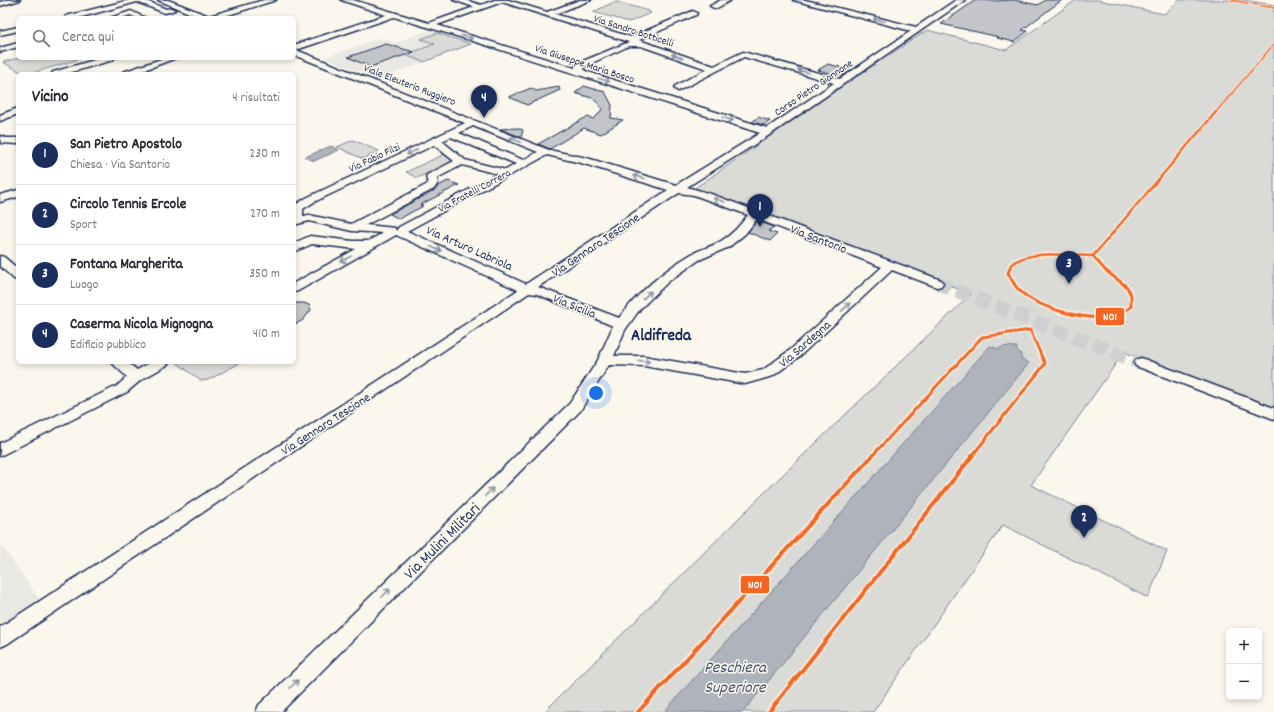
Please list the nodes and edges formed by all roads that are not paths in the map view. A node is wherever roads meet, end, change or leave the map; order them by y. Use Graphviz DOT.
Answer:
graph roads {
  1 [pos="16,0"];
  2 [pos="119,0"];
  3 [pos="138,0"];
  4 [pos="162,0"];
  5 [pos="272,0"];
  6 [pos="345,0"];
  7 [pos="357,0"];
  8 [pos="457,0"];
  9 [pos="502,0"];
  10 [pos="506,0"];
  11 [pos="587,0"];
  12 [pos="727,0"];
  13 [pos="797,0"];
  14 [pos="830,0"];
  15 [pos="961,0"];
  16 [pos="0,4"];
  17 [pos="714,6"];
  18 [pos="820,6"];
  19 [pos="180,7"];
  20 [pos="481,7"];
  21 [pos="165,11"];
  22 [pos="389,12"];
  23 [pos="693,13"];
  24 [pos="549,14"];
  25 [pos="69,16"];
  26 [pos="70,16"];
  27 [pos="121,16"];
  28 [pos="142,16"];
  29 [pos="149,16"];
  30 [pos="201,16"];
  31 [pos="218,16"];
  32 [pos="429,25"];
  33 [pos="917,30"];
  34 [pos="16,31"];
  35 [pos="0,35"];
  36 [pos="629,40"];
  37 [pos="296,41"];
  38 [pos="643,44"];
  39 [pos="16,46"];
  40 [pos="296,47"];
  41 [pos="0,50"];
  42 [pos="296,53"];
  43 [pos="103,60"];
  44 [pos="166,60"];
  45 [pos="559,66"];
  46 [pos="714,69"];
  47 [pos="63,72"];
  48 [pos="132,72"];
  49 [pos="581,73"];
  50 [pos="840,82"];
  51 [pos="678,88"];
  52 [pos="16,112"];
  53 [pos="0,117"];
  54 [pos="473,124"];
  55 [pos="768,132"];
  56 [pos="452,134"];
  57 [pos="0,139"];
  58 [pos="16,141"];
  59 [pos="435,141"];
  60 [pos="546,152"];
  61 [pos="461,162"];
  62 [pos="524,164"];
  63 [pos="507,173"];
  64 [pos="676,190"];
  65 [pos="16,194"];
  66 [pos="0,199"];
  67 [pos="650,206"];
  68 [pos="756,214"];
  69 [pos="296,221"];
  70 [pos="352,228"];
  71 [pos="397,231"];
  72 [pos="372,245"];
  73 [pos="296,247"];
  74 [pos="0,260"];
  75 [pos="890,266"];
  76 [pos="16,274"];
  77 [pos="937,283"];
  78 [pos="296,287"];
  79 [pos="527,289"];
  80 [pos="621,324"];
  81 [pos="606,360"];
  82 [pos="1141,363"];
  83 [pos="120,364"];
  84 [pos="159,364"];
  85 [pos="136,377"];
  86 [pos="1274,414"];
  87 [pos="0,450"];
  88 [pos="0,638"];
  89 [pos="266,712"];
  1 -- 16 [label="street"];
  2 -- 25 [label="street"];
  3 -- 21 [label="street"];
  3 -- 26 [label="street"];
  4 -- 19 [label="street"];
  5 -- 31 [label="street"];
  6 -- 22 [label="street, Via Giuseppe Maria Bosco"];
  7 -- 22 [label="street, Via Giuseppe Maria Bosco"];
  8 -- 20 [label="street"];
  9 -- 20 [label="street"];
  9 -- 24 [label="street, Via Sandro Botticelli"];
  10 -- 24 [label="street, Via Sandro Botticelli"];
  11 -- 24 [label="street"];
  12 -- 17 [label="street"];
  13 -- 18 [label="street"];
  14 -- 18 [label="street"];
  15 -- 33 [label="street, Corso Pietro Giannone"];
  33 -- 18 [label="street, one-way"];
  19 -- 21 [label="street"];
  19 -- 30 [label="street"];
  20 -- 32 [label="street"];
  21 -- 29 [label="street"];
  22 -- 32 [label="street, Via Giuseppe Maria Bosco"];
  22 -- 37 [label="street"];
  22 -- 40 [label="street"];
  23 -- 36 [label="street"];
  24 -- 36 [label="street, Via Sandro Botticelli"];
  27 -- 28 [label="street"];
  32 -- 45 [label="street, Via Giuseppe Maria Bosco, one-way"];
  33 -- 50 [label="street, Corso Pietro Giannone"];
  34 -- 35 [label="street"];
  36 -- 38 [label="street, Via Sandro Botticelli"];
  36 -- 45 [label="street"];
  46 -- 38 [label="street, Via Sandro Botticelli, one-way"];
  38 -- 49 [label="street"];
  39 -- 41 [label="street"];
  42 -- 54 [label="street, Viale Eleuterio Ruggiero"];
  43 -- 47 [label="street"];
  44 -- 48 [label="street"];
  45 -- 49 [label="street, Via Giuseppe Maria Bosco"];
  50 -- 46 [label="street, one-way"];
  46 -- 51 [label="street"];
  49 -- 55 [label="street, Via Giuseppe Maria Bosco, one-way"];
  50 -- 55 [label="street, Corso Pietro Giannone"];
  52 -- 53 [label="street"];
  54 -- 56 [label="street, Via Fabio Filzi"];
  60 -- 54 [label="street, Viale Eleuterio Ruggiero, one-way"];
  55 -- 64 [label="street, Corso Pietro Giannone"];
  56 -- 59 [label="street, Via Fabio Filzi"];
  56 -- 62 [label="street"];
  57 -- 58 [label="street"];
  59 -- 61 [label="street"];
  59 -- 69 [label="street, Via Fabio Filzi, one-way"];
  60 -- 62 [label="street, Via Fratelli Correra"];
  64 -- 60 [label="street, Viale Eleuterio Ruggiero, one-way"];
  61 -- 63 [label="street"];
  61 -- 70 [label="street"];
  62 -- 63 [label="street, Via Fratelli Correra"];
  63 -- 71 [label="street, Via Fratelli Correra"];
  64 -- 67 [label="street, Corso Pietro Giannone"];
  68 -- 64 [label="street, Via Santorio, one-way"];
  65 -- 66 [label="street"];
  67 -- 79 [label="street, Via Gennaro Tescione"];
  68 -- 75 [label="street, Via Santorio"];
  80 -- 68 [label="street, Via Mulini Militari, one-way"];
  69 -- 70 [label="street"];
  70 -- 71 [label="street"];
  71 -- 72 [label="street, Via Fratelli Correra"];
  71 -- 79 [label="street, Via Arturo Labriola, one-way"];
  72 -- 73 [label="street"];
  72 -- 78 [label="street, Via Fratelli Correra, one-way"];
  74 -- 76 [label="street"];
  75 -- 77 [label="street, Via Santorio"];
  81 -- 75 [label="street, Via Sardegna, one-way"];
  79 -- 80 [label="street, Via Sicilia"];
  79 -- 88 [label="street, Via Gennaro Tescione"];
  80 -- 81 [label="street, Via Mulini Militari"];
  89 -- 81 [label="street, Via Mulini Militari, one-way"];
  82 -- 86 [label="street"];
  83 -- 85 [label="street"];
  84 -- 85 [label="street"];
  85 -- 87 [label="street"];
}
